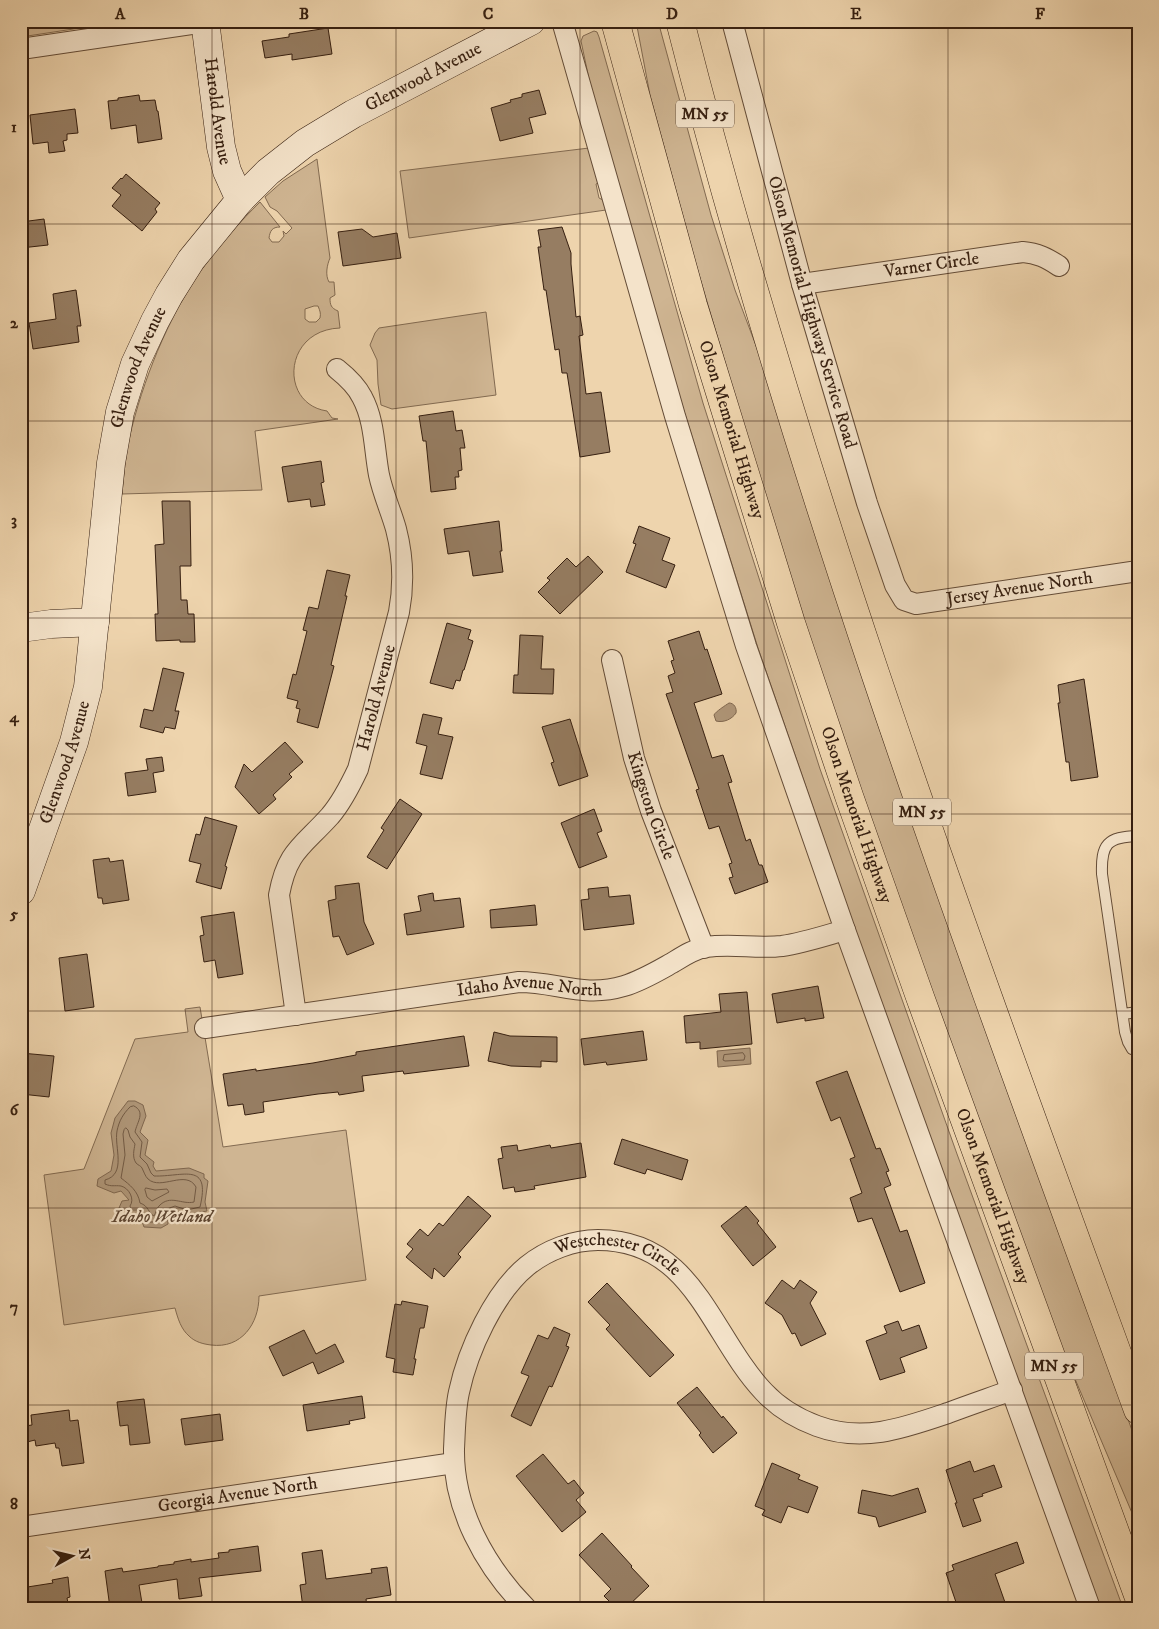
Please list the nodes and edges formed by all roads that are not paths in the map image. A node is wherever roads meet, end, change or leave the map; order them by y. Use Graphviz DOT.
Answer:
graph roads {
  1 [pos="531,21"];
  2 [pos="562,21"];
  3 [pos="615,21"];
  4 [pos="680,21"];
  5 [pos="732,21"];
  6 [pos="205,22"];
  7 [pos="21,49"];
  8 [pos="240,200"];
  9 [pos="1059,266"];
  10 [pos="802,284"];
  11 [pos="337,369"];
  12 [pos="1138,571"];
  13 [pos="904,600"];
  14 [pos="95,622"];
  15 [pos="21,628"];
  16 [pos="612,660"];
  17 [pos="1138,836"];
  18 [pos="21,891"];
  19 [pos="845,930"];
  20 [pos="704,948"];
  21 [pos="1138,1012"];
  22 [pos="1123,1014"];
  23 [pos="296,1015"];
  24 [pos="205,1028"];
  25 [pos="1138,1051"];
  26 [pos="1012,1390"];
  27 [pos="1138,1410"];
  28 [pos="454,1463"];
  29 [pos="21,1527"];
  30 [pos="1138,1595"];
  31 [pos="526,1608"];
  32 [pos="1090,1608"];
  1 -- 8 [label="street, Glenwood Avenue"];
  2 -- 19 [label="street"];
  3 -- 30 [label="highway, Olson Memorial Highway / MN 55"];
  4 -- 27 [label="highway, MN 55"];
  5 -- 10 [label="street, Olson Memorial Highway Service Road"];
  6 -- 7 [label="street"];
  6 -- 8 [label="street, Harold Avenue"];
  8 -- 14 [label="street, Glenwood Avenue"];
  9 -- 10 [label="street, Varner Circle"];
  10 -- 13 [label="street, Olson Memorial Highway Service Road"];
  11 -- 23 [label="street, Harold Avenue"];
  12 -- 13 [label="street, Jersey Avenue North"];
  14 -- 15 [label="street"];
  14 -- 18 [label="street, Glenwood Avenue"];
  16 -- 20 [label="street, Kingston Circle"];
  17 -- 22 [label="lane"];
  19 -- 20 [label="street, Idaho Avenue North"];
  19 -- 26 [label="street"];
  20 -- 23 [label="street, Idaho Avenue North"];
  21 -- 22 [label="lane"];
  22 -- 25 [label="lane"];
  23 -- 24 [label="street, Idaho Avenue North"];
  26 -- 28 [label="street, Westchester Circle"];
  26 -- 32 [label="street"];
  28 -- 29 [label="street, Georgia Avenue North"];
  28 -- 31 [label="street, Westchester Circle"];
}
